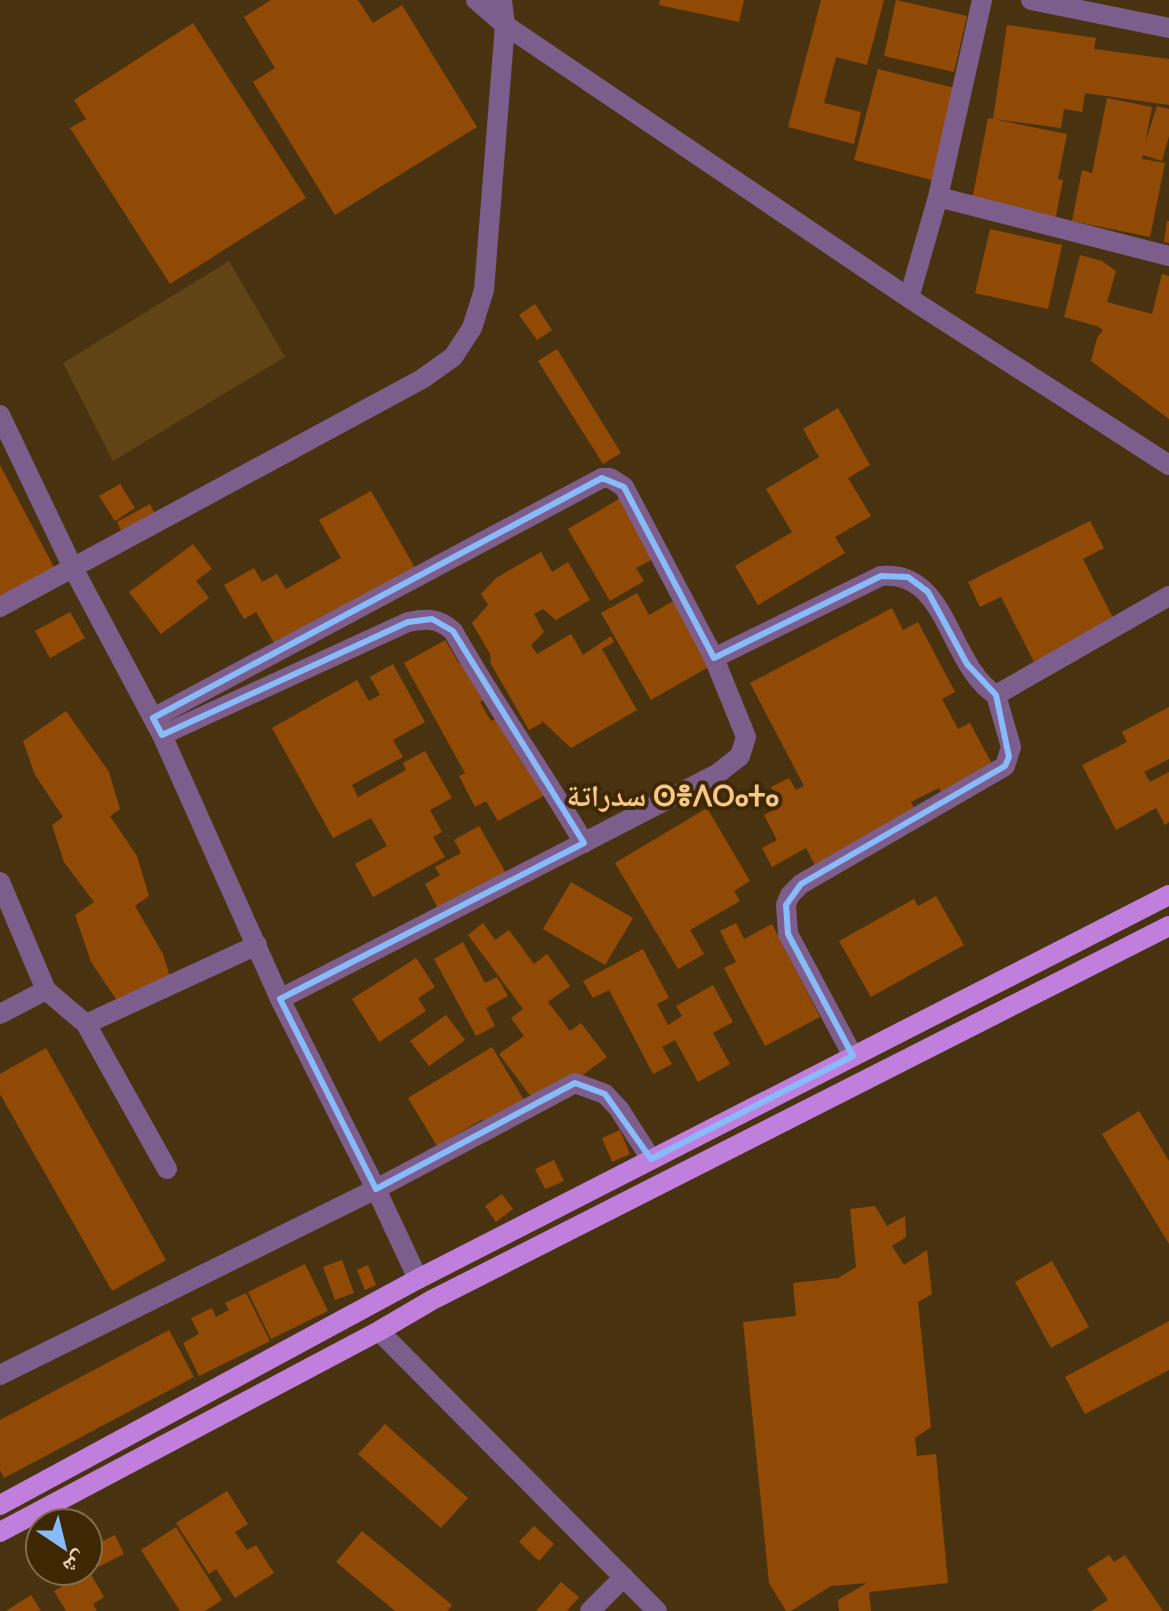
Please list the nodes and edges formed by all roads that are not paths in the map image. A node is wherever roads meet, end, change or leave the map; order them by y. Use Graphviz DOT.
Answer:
graph roads {
  1 [pos="476,0"];
  2 [pos="502,0"];
  3 [pos="982,0"];
  4 [pos="1031,0"];
  5 [pos="505,25"];
  6 [pos="1169,28"];
  7 [pos="938,197"];
  8 [pos="1169,256"];
  9 [pos="909,298"];
  10 [pos="0,415"];
  11 [pos="1169,465"];
  12 [pos="73,568"];
  13 [pos="1169,596"];
  14 [pos="0,607"];
  15 [pos="714,658"];
  16 [pos="996,695"];
  17 [pos="157,727"];
  18 [pos="584,843"];
  19 [pos="0,882"];
  20 [pos="1169,895"];
  21 [pos="1169,926"];
  22 [pos="257,945"];
  23 [pos="46,990"];
  24 [pos="280,999"];
  25 [pos="0,1014"];
  26 [pos="86,1024"];
  27 [pos="853,1056"];
  28 [pos="651,1159"];
  29 [pos="167,1169"];
  30 [pos="376,1189"];
  31 [pos="418,1279"];
  32 [pos="379,1331"];
  33 [pos="0,1375"];
  34 [pos="0,1505"];
  35 [pos="0,1532"];
  36 [pos="624,1577"];
  37 [pos="590,1611"];
  38 [pos="657,1611"];
  1 -- 5 [label="street"];
  2 -- 5 [label="street"];
  3 -- 7 [label="street"];
  4 -- 6 [label="street"];
  5 -- 9 [label="street"];
  5 -- 12 [label="street"];
  7 -- 8 [label="street"];
  7 -- 9 [label="street"];
  9 -- 11 [label="street"];
  10 -- 12 [label="street"];
  12 -- 14 [label="street"];
  12 -- 17 [label="street"];
  13 -- 16 [label="street"];
  15 -- 16 [label="street"];
  15 -- 17 [label="street"];
  15 -- 18 [label="street"];
  16 -- 27 [label="street"];
  17 -- 18 [label="street"];
  17 -- 22 [label="street"];
  18 -- 24 [label="street"];
  19 -- 23 [label="street"];
  20 -- 27 [label="main road"];
  21 -- 32 [label="main road"];
  22 -- 24 [label="street"];
  22 -- 26 [label="street"];
  23 -- 25 [label="street"];
  23 -- 26 [label="street"];
  24 -- 30 [label="street"];
  26 -- 29 [label="street"];
  27 -- 28 [label="main road"];
  28 -- 30 [label="street"];
  28 -- 31 [label="main road"];
  30 -- 31 [label="street"];
  30 -- 33 [label="street"];
  31 -- 34 [label="main road"];
  32 -- 35 [label="main road"];
  32 -- 36 [label="street"];
  36 -- 37 [label="street"];
  36 -- 38 [label="street"];
}
